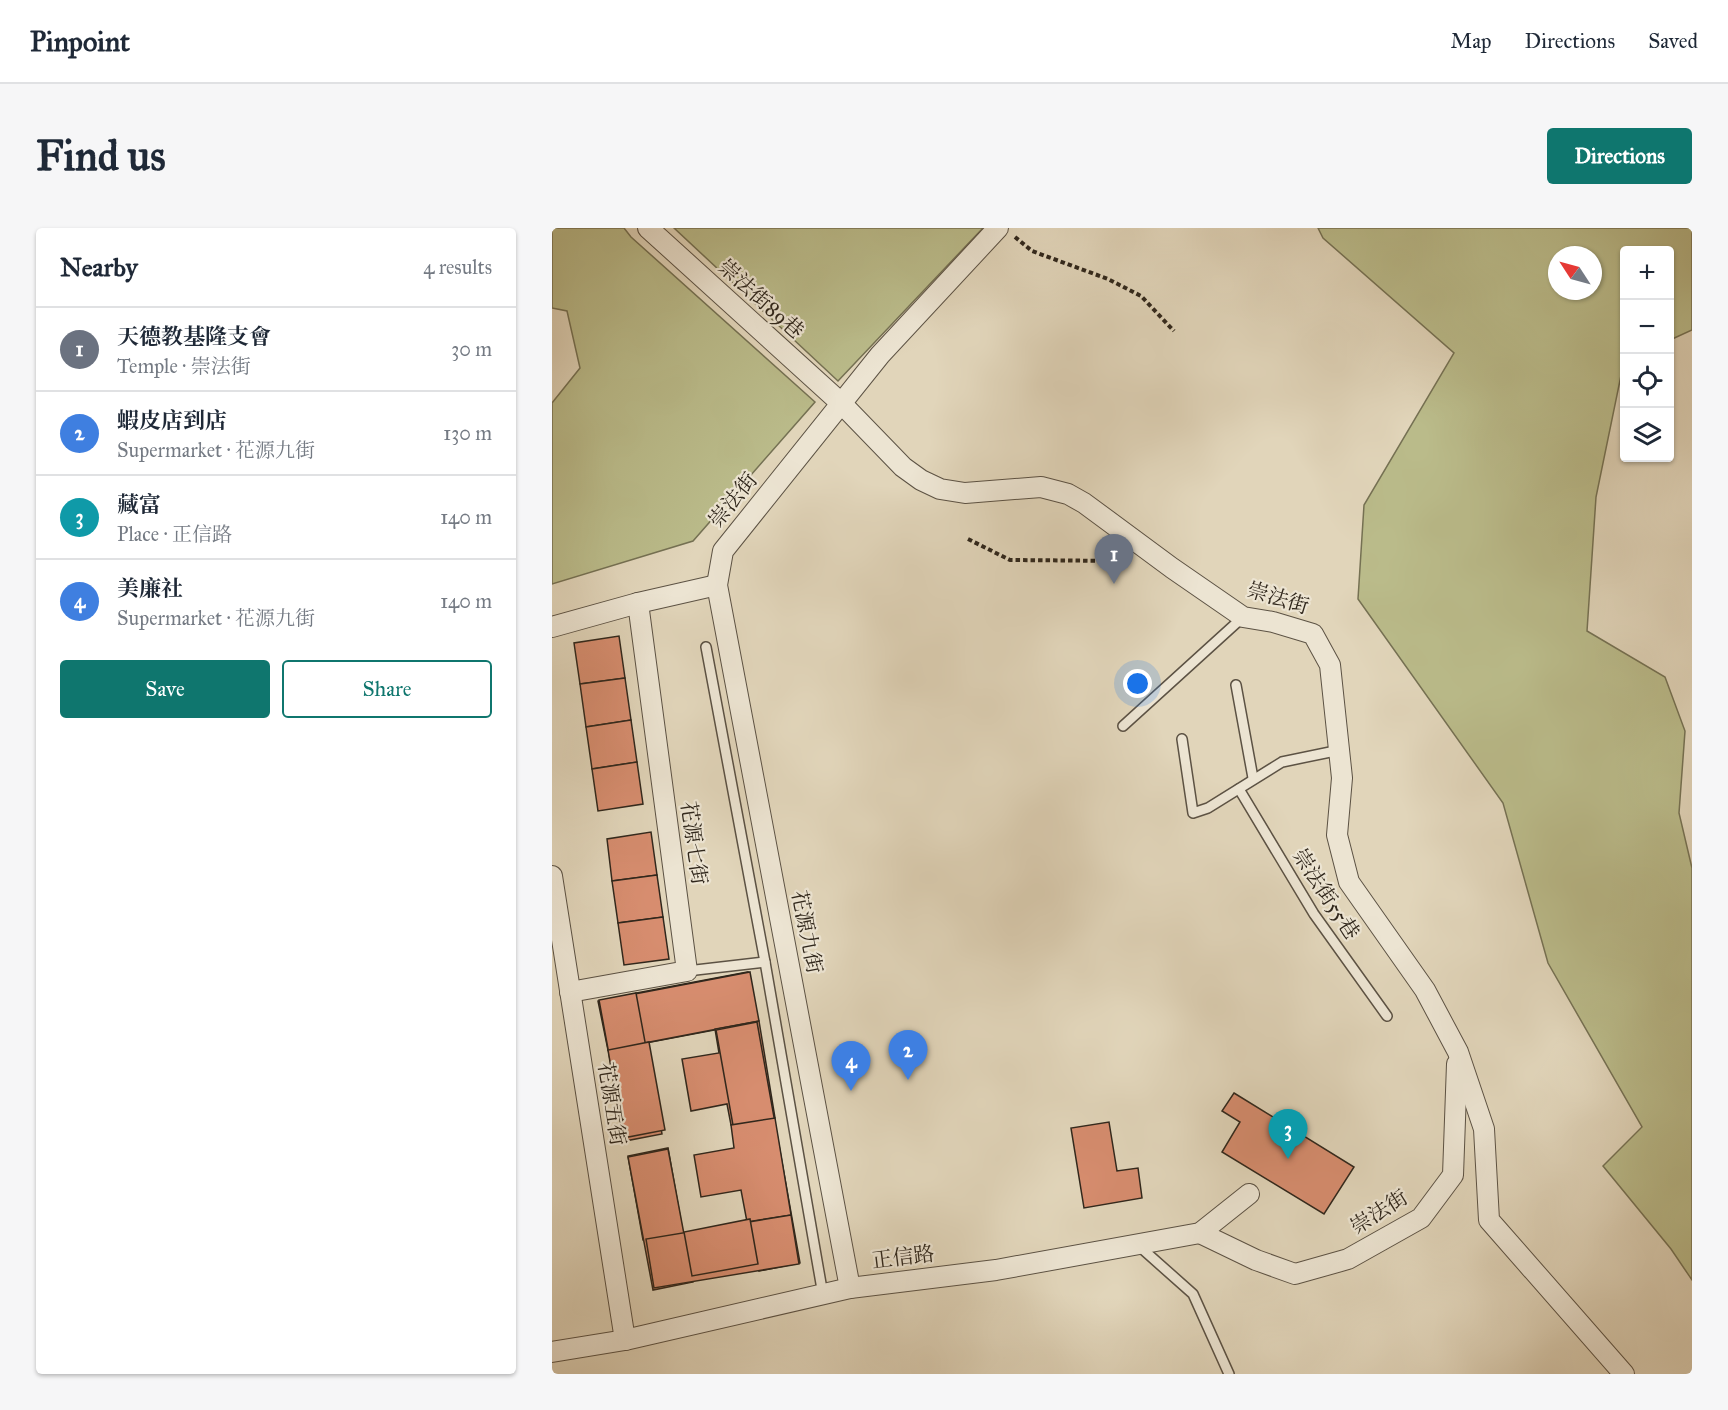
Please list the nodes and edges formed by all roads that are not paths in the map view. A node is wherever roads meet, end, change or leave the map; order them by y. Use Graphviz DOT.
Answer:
graph roads {
  1 [pos="648,228"];
  2 [pos="1004,231"];
  3 [pos="842,404"];
  4 [pos="717,585"];
  5 [pos="638,603"];
  6 [pos="1243,617"];
  7 [pos="552,627"];
  8 [pos="706,647"];
  9 [pos="1236,685"];
  10 [pos="1123,726"];
  11 [pos="1182,739"];
  12 [pos="1340,750"];
  13 [pos="1253,778"];
  14 [pos="1239,789"];
  15 [pos="552,876"];
  16 [pos="765,962"];
  17 [pos="687,971"];
  18 [pos="570,992"];
  19 [pos="1387,1016"];
  20 [pos="1458,1052"];
  21 [pos="1248,1194"];
  22 [pos="1200,1233"];
  23 [pos="1138,1244"];
  24 [pos="850,1288"];
  25 [pos="823,1295"];
  26 [pos="625,1340"];
  27 [pos="552,1352"];
  28 [pos="1229,1374"];
  29 [pos="1624,1374"];
  1 -- 3 [label="street, 崇法街89巷"];
  2 -- 3 [label="street, 崇法街"];
  3 -- 4 [label="street, 崇法街"];
  3 -- 6 [label="street, 崇法街"];
  4 -- 5 [label="street"];
  4 -- 24 [label="street, 花源九街"];
  5 -- 7 [label="street"];
  5 -- 17 [label="street, 花源七街"];
  6 -- 10 [label="lane"];
  6 -- 12 [label="street, 崇法街"];
  8 -- 16 [label="lane"];
  9 -- 13 [label="lane"];
  11 -- 14 [label="lane"];
  12 -- 13 [label="lane"];
  12 -- 20 [label="street, 崇法街"];
  13 -- 14 [label="lane"];
  14 -- 19 [label="lane, 崇法街55巷"];
  15 -- 18 [label="street, 花源五街"];
  16 -- 17 [label="lane"];
  16 -- 25 [label="lane"];
  17 -- 18 [label="street"];
  18 -- 26 [label="street, 花源五街"];
  20 -- 22 [label="street, 崇法街"];
  20 -- 29 [label="street, 崇法街"];
  21 -- 22 [label="street, 正信路"];
  22 -- 23 [label="street, 正信路"];
  23 -- 24 [label="street, 正信路"];
  23 -- 28 [label="lane"];
  24 -- 25 [label="street, 正信路"];
  25 -- 26 [label="street, 正信路"];
  26 -- 27 [label="street, 正信路"];
}
